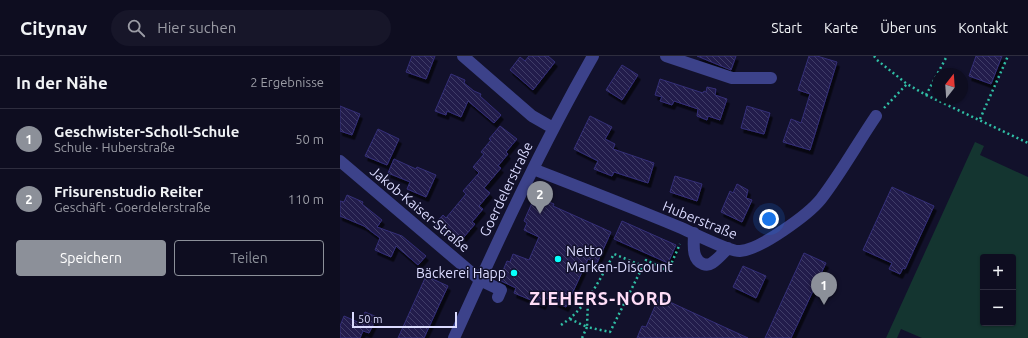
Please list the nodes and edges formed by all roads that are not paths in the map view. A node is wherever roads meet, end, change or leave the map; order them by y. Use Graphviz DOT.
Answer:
graph roads {
  1 [pos="463,56"];
  2 [pos="593,56"];
  3 [pos="666,56"];
  4 [pos="771,78"];
  5 [pos="876,116"];
  6 [pos="553,128"];
  7 [pos="340,161"];
  8 [pos="533,169"];
  9 [pos="694,233"];
  10 [pos="728,248"];
  11 [pos="480,280"];
  12 [pos="498,297"];
  13 [pos="454,338"];
  1 -- 6 [label="street"];
  2 -- 6 [label="street, Goerdelerstraße"];
  3 -- 4 [label="street"];
  5 -- 10 [label="street, Huberstraße"];
  6 -- 8 [label="street, Goerdelerstraße"];
  7 -- 11 [label="street, Jakob-Kaiser-Straße"];
  8 -- 9 [label="street, Huberstraße"];
  8 -- 11 [label="street, Goerdelerstraße"];
  9 -- 10 [label="street, Huberstraße"];
  9 -- 10 [label="street"];
  11 -- 12 [label="street, Jakob-Kaiser-Straße"];
  11 -- 13 [label="street, Goerdelerstraße"];
}
